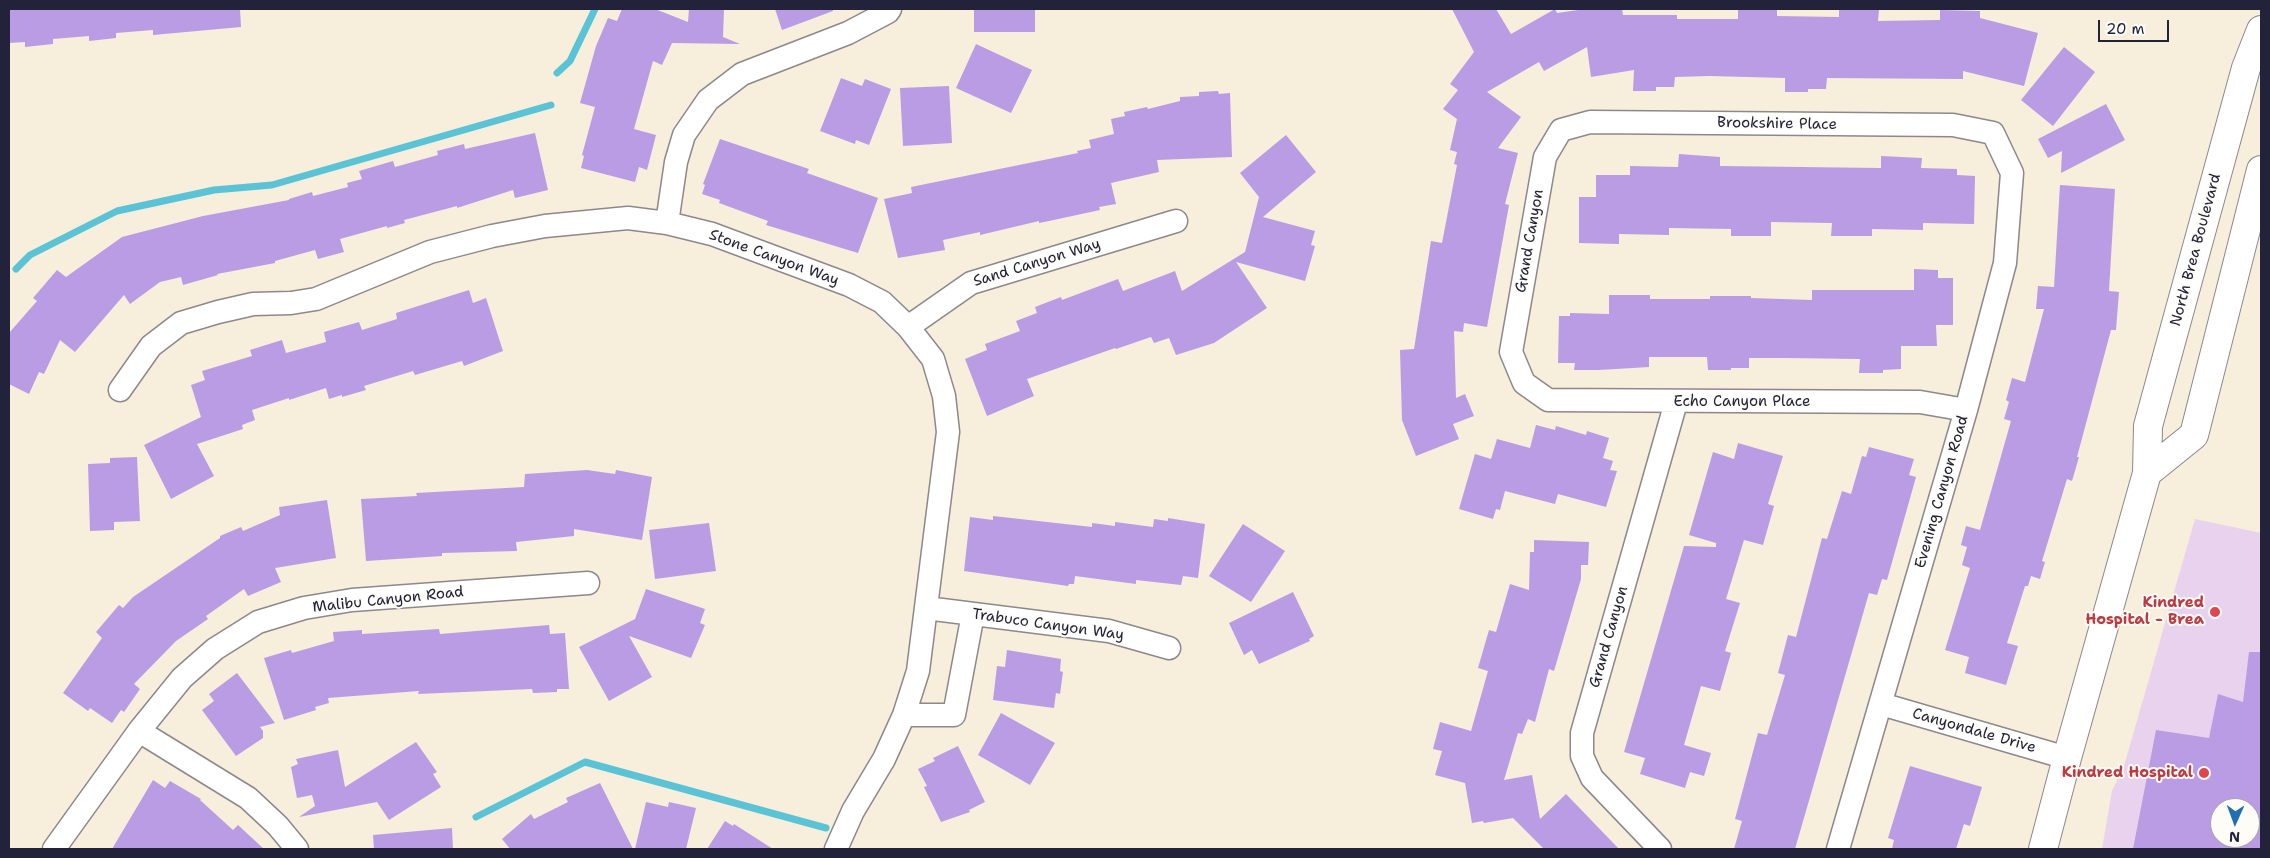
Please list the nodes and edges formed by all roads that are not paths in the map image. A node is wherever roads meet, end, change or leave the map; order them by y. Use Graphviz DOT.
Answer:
graph roads {
  1 [pos="890,9"];
  2 [pos="2261,30"];
  3 [pos="1561,130"];
  4 [pos="1993,133"];
  5 [pos="2261,170"];
  6 [pos="1176,221"];
  7 [pos="667,223"];
  8 [pos="908,327"];
  9 [pos="1524,383"];
  10 [pos="120,390"];
  11 [pos="1676,402"];
  12 [pos="1966,410"];
  13 [pos="2147,473"];
  14 [pos="588,583"];
  15 [pos="926,608"];
  16 [pos="973,614"];
  17 [pos="1169,648"];
  18 [pos="1880,704"];
  19 [pos="904,715"];
  20 [pos="139,731"];
  21 [pos="2067,758"];
  22 [pos="54,849"];
  23 [pos="297,849"];
  24 [pos="836,849"];
  25 [pos="1660,849"];
  26 [pos="1838,849"];
  27 [pos="2043,849"];
  1 -- 7 [label="street"];
  2 -- 13 [label="main road, North Brea Boulevard"];
  3 -- 4 [label="street, Brookshire Place"];
  3 -- 9 [label="street, Grand Canyon"];
  4 -- 12 [label="street, Evening Canyon Road"];
  5 -- 13 [label="main road"];
  6 -- 8 [label="street, Sand Canyon Way"];
  7 -- 8 [label="street, Stone Canyon Way"];
  7 -- 10 [label="street, Stone Canyon Way"];
  8 -- 15 [label="street, Stone Canyon Way"];
  9 -- 11 [label="street, Echo Canyon Place"];
  11 -- 12 [label="street, Echo Canyon Place"];
  11 -- 25 [label="street, Grand Canyon"];
  12 -- 18 [label="street, Evening Canyon Road"];
  13 -- 21 [label="main road, North Brea Boulevard"];
  14 -- 20 [label="street, Malibu Canyon Road"];
  15 -- 16 [label="street, Trabuco Canyon Way"];
  15 -- 19 [label="street, Stone Canyon Way"];
  16 -- 17 [label="street, Trabuco Canyon Way"];
  16 -- 19 [label="street"];
  18 -- 21 [label="street, Canyondale Drive"];
  18 -- 26 [label="street, Evening Canyon Road"];
  19 -- 24 [label="street, Stone Canyon Way"];
  20 -- 22 [label="street, Malibu Canyon Road"];
  20 -- 23 [label="street"];
  21 -- 27 [label="main road, North Brea Boulevard"];
}
